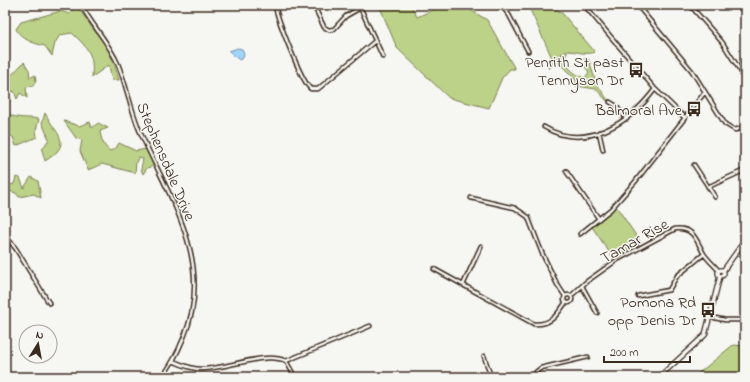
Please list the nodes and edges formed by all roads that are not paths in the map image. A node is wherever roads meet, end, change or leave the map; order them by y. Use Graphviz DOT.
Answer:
graph roads {
  1 [pos="81,5"];
  2 [pos="275,5"];
  3 [pos="501,5"];
  4 [pos="584,5"];
  5 [pos="637,5"];
  6 [pos="690,5"];
  7 [pos="314,6"];
  8 [pos="359,7"];
  9 [pos="374,41"];
  10 [pos="528,51"];
  11 [pos="383,56"];
  12 [pos="745,78"];
  13 [pos="655,89"];
  14 [pos="705,92"];
  15 [pos="610,102"];
  16 [pos="685,118"];
  17 [pos="626,119"];
  18 [pos="745,126"];
  19 [pos="544,127"];
  20 [pos="599,132"];
  21 [pos="603,150"];
  22 [pos="694,165"];
  23 [pos="745,170"];
  24 [pos="566,171"];
  25 [pos="708,187"];
  26 [pos="715,197"];
  27 [pos="471,198"];
  28 [pos="599,219"];
  29 [pos="580,234"];
  30 [pos="5,235"];
  31 [pos="745,240"];
  32 [pos="481,246"];
  33 [pos="704,254"];
  34 [pos="434,269"];
  35 [pos="721,271"];
  36 [pos="463,285"];
  37 [pos="582,286"];
  38 [pos="565,296"];
  39 [pos="571,296"];
  40 [pos="638,296"];
  41 [pos="566,302"];
  42 [pos="50,303"];
  43 [pos="596,313"];
  44 [pos="710,317"];
  45 [pos="745,320"];
  46 [pos="370,326"];
  47 [pos="484,356"];
  48 [pos="588,357"];
  49 [pos="173,361"];
  50 [pos="286,361"];
  51 [pos="162,377"];
  52 [pos="295,377"];
  53 [pos="491,377"];
  54 [pos="534,377"];
  55 [pos="659,377"];
  1 -- 49 [label="street, Stephensdale Drive"];
  2 -- 9 [label="street"];
  3 -- 10 [label="street"];
  4 -- 13 [label="street"];
  5 -- 14 [label="street"];
  6 -- 12 [label="street"];
  7 -- 8 [label="street"];
  8 -- 9 [label="street"];
  9 -- 11 [label="street"];
  13 -- 16 [label="street"];
  13 -- 17 [label="street"];
  14 -- 16 [label="street"];
  14 -- 18 [label="street"];
  15 -- 17 [label="street"];
  16 -- 28 [label="street"];
  17 -- 20 [label="street"];
  19 -- 20 [label="street"];
  20 -- 21 [label="street"];
  22 -- 25 [label="street"];
  23 -- 25 [label="street"];
  24 -- 28 [label="street"];
  25 -- 26 [label="street"];
  27 -- 38 [label="street"];
  28 -- 29 [label="street"];
  30 -- 42 [label="street"];
  31 -- 35 [label="street"];
  32 -- 36 [label="street"];
  33 -- 35 [label="street, Tamar Rise"];
  33 -- 37 [label="street, Tamar Rise"];
  33 -- 40 [label="street"];
  34 -- 36 [label="street"];
  35 -- 44 [label="street"];
  36 -- 41 [label="street"];
  37 -- 39 [label="street, Tamar Rise"];
  37 -- 43 [label="street"];
  38 -- 39 [label="street"];
  38 -- 41 [label="street"];
  39 -- 41 [label="street"];
  44 -- 45 [label="street"];
  44 -- 55 [label="street"];
  46 -- 50 [label="street"];
  47 -- 53 [label="street"];
  48 -- 54 [label="street"];
  49 -- 50 [label="street"];
  49 -- 51 [label="street, Stephensdale Drive"];
  50 -- 52 [label="street"];
}
